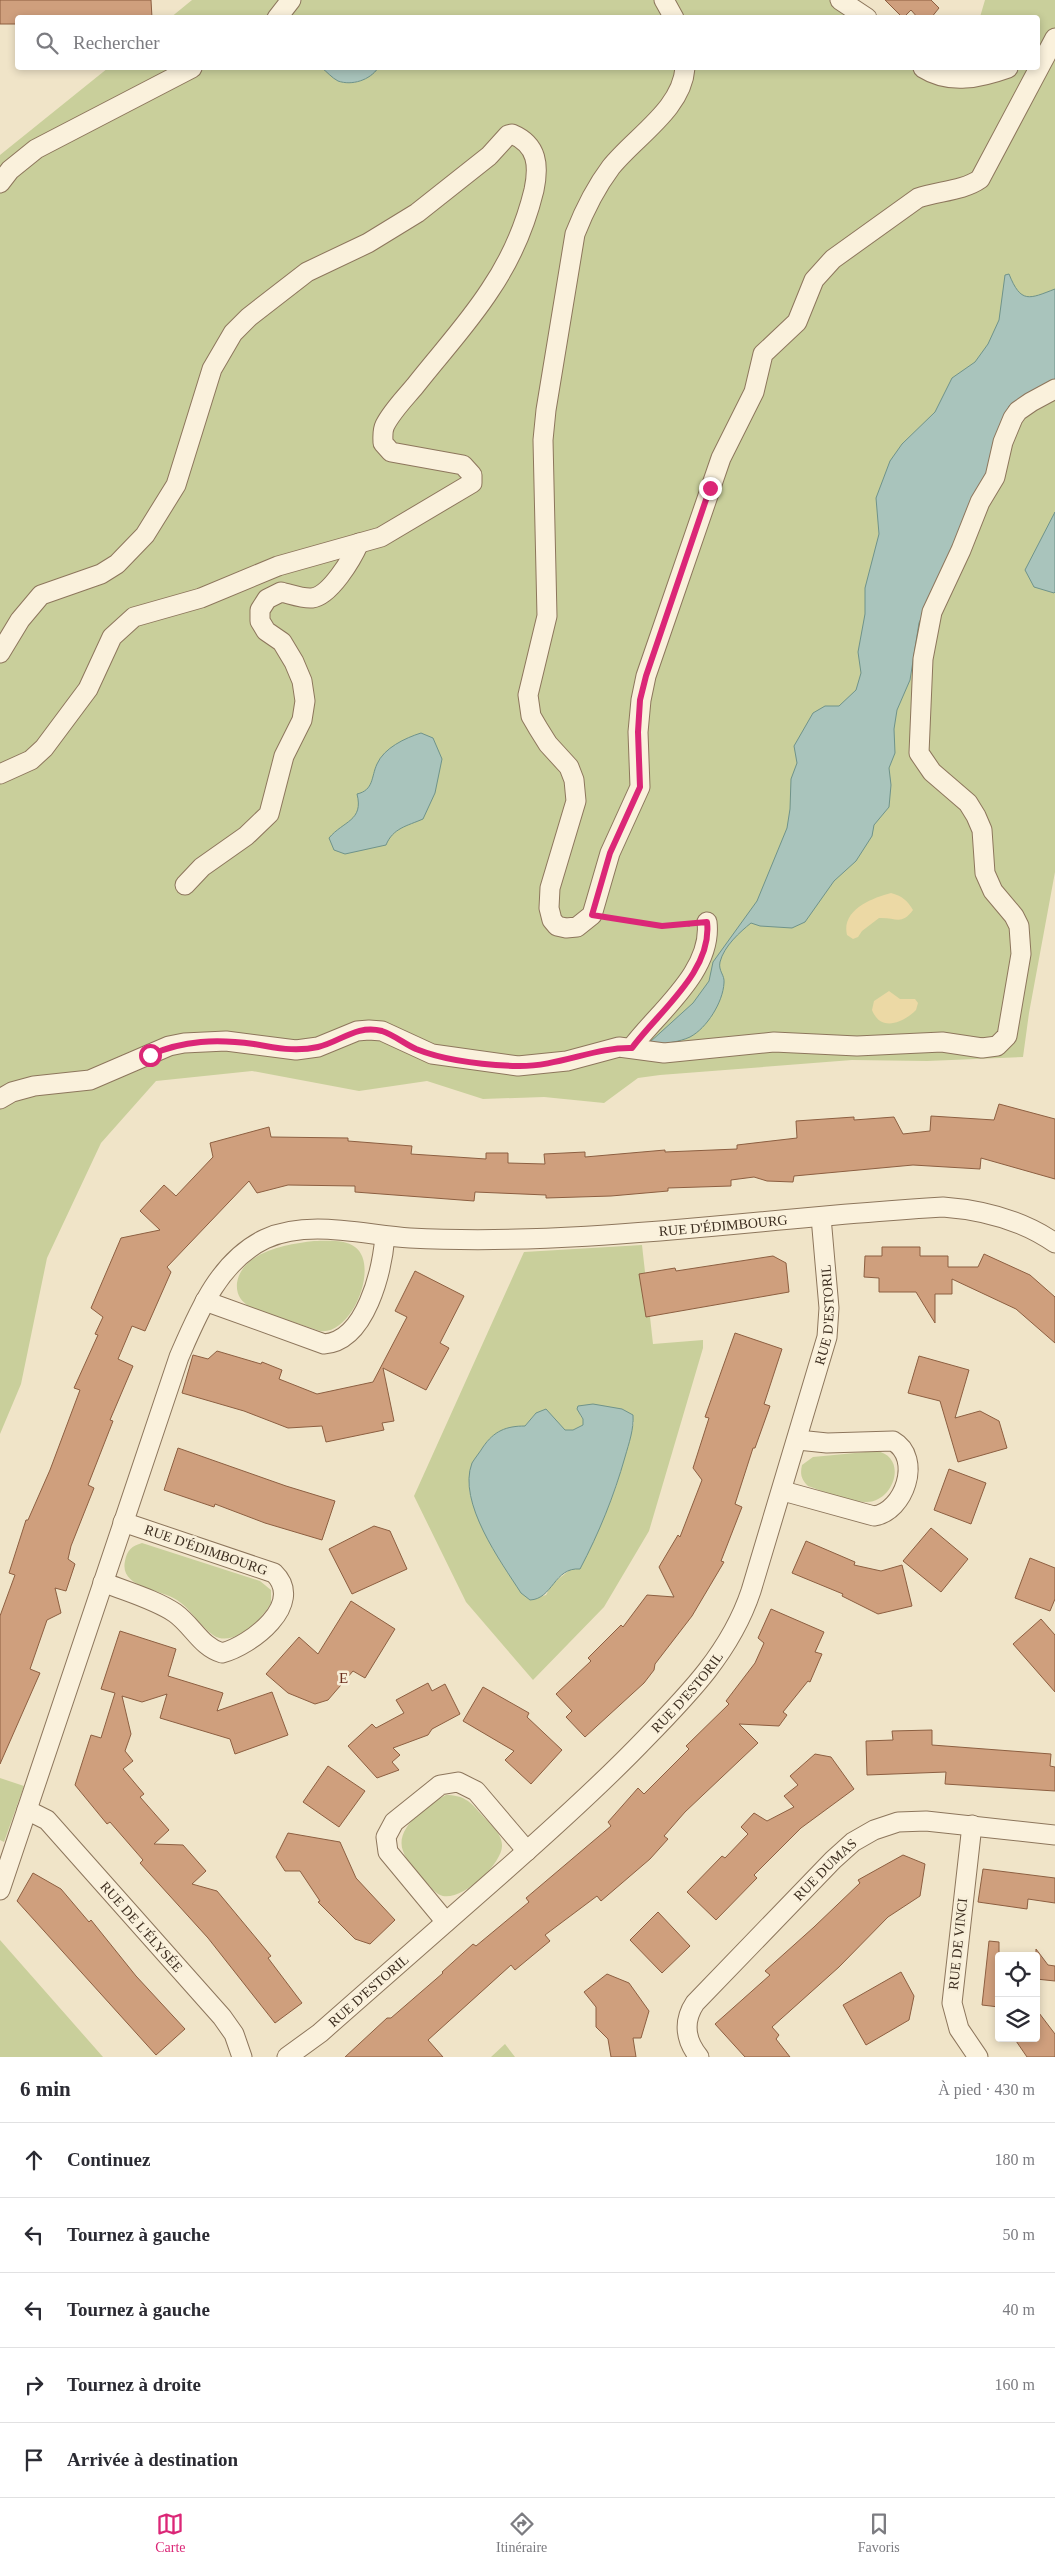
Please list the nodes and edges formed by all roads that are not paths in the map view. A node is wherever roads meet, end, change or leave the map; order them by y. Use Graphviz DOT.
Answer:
graph roads {
  1 [pos="292,0"];
  2 [pos="664,0"];
  3 [pos="840,0"];
  4 [pos="280,15"];
  5 [pos="672,15"];
  6 [pos="862,15"];
  7 [pos="1054,39"];
  8 [pos="1040,50"];
  9 [pos="1040,65"];
  10 [pos="188,70"];
  11 [pos="685,70"];
  12 [pos="927,70"];
  13 [pos="1001,70"];
  14 [pos="1038,70"];
  15 [pos="0,183"];
  16 [pos="1055,389"];
  17 [pos="359,543"];
  18 [pos="0,653"];
  19 [pos="0,774"];
  20 [pos="185,885"];
  21 [pos="707,922"];
  22 [pos="632,1048"];
  23 [pos="0,1099"];
  24 [pos="821,1217"];
  25 [pos="385,1236"];
  26 [pos="1055,1243"];
  27 [pos="205,1301"];
  28 [pos="798,1440"];
  29 [pos="782,1491"];
  30 [pos="123,1522"];
  31 [pos="103,1582"];
  32 [pos="28,1810"];
  33 [pos="972,1825"];
  34 [pos="1055,1835"];
  35 [pos="527,1851"];
  36 [pos="0,1890"];
  37 [pos="446,1922"];
  38 [pos="242,2057"];
  39 [pos="287,2057"];
  40 [pos="699,2057"];
  41 [pos="978,2057"];
  1 -- 4 [label="street"];
  2 -- 5 [label="street"];
  3 -- 6 [label="street"];
  7 -- 8 [label="street"];
  7 -- 9 [label="street"];
  10 -- 15 [label="street"];
  11 -- 14 [label="street"];
  12 -- 13 [label="street"];
  16 -- 22 [label="street"];
  17 -- 18 [label="street"];
  17 -- 19 [label="street"];
  17 -- 20 [label="street"];
  21 -- 22 [label="street"];
  22 -- 23 [label="street"];
  24 -- 25 [label="street, RUE D'ÉDIMBOURG"];
  24 -- 26 [label="street, RUE D'ÉDIMBOURG"];
  24 -- 28 [label="street, RUE D'ESTORIL"];
  25 -- 27 [label="street, RUE D'ÉDIMBOURG"];
  25 -- 27 [label="street"];
  27 -- 30 [label="street, RUE D'ÉDIMBOURG"];
  28 -- 29 [label="street, RUE D'ESTORIL"];
  28 -- 29 [label="street"];
  29 -- 35 [label="street, RUE D'ESTORIL"];
  30 -- 31 [label="street, RUE D'ÉDIMBOURG"];
  30 -- 31 [label="street, RUE D'ÉDIMBOURG"];
  31 -- 32 [label="street, RUE D'ÉDIMBOURG"];
  32 -- 36 [label="street, RUE D'ÉDIMBOURG"];
  32 -- 38 [label="street, RUE DE L'ÉLYSÉE"];
  33 -- 34 [label="street, RUE DUMAS"];
  33 -- 40 [label="street, RUE DUMAS"];
  33 -- 41 [label="street, RUE DE VINCI"];
  35 -- 37 [label="street, RUE D'ESTORIL"];
  35 -- 37 [label="street"];
  37 -- 39 [label="street, RUE D'ESTORIL"];
}
